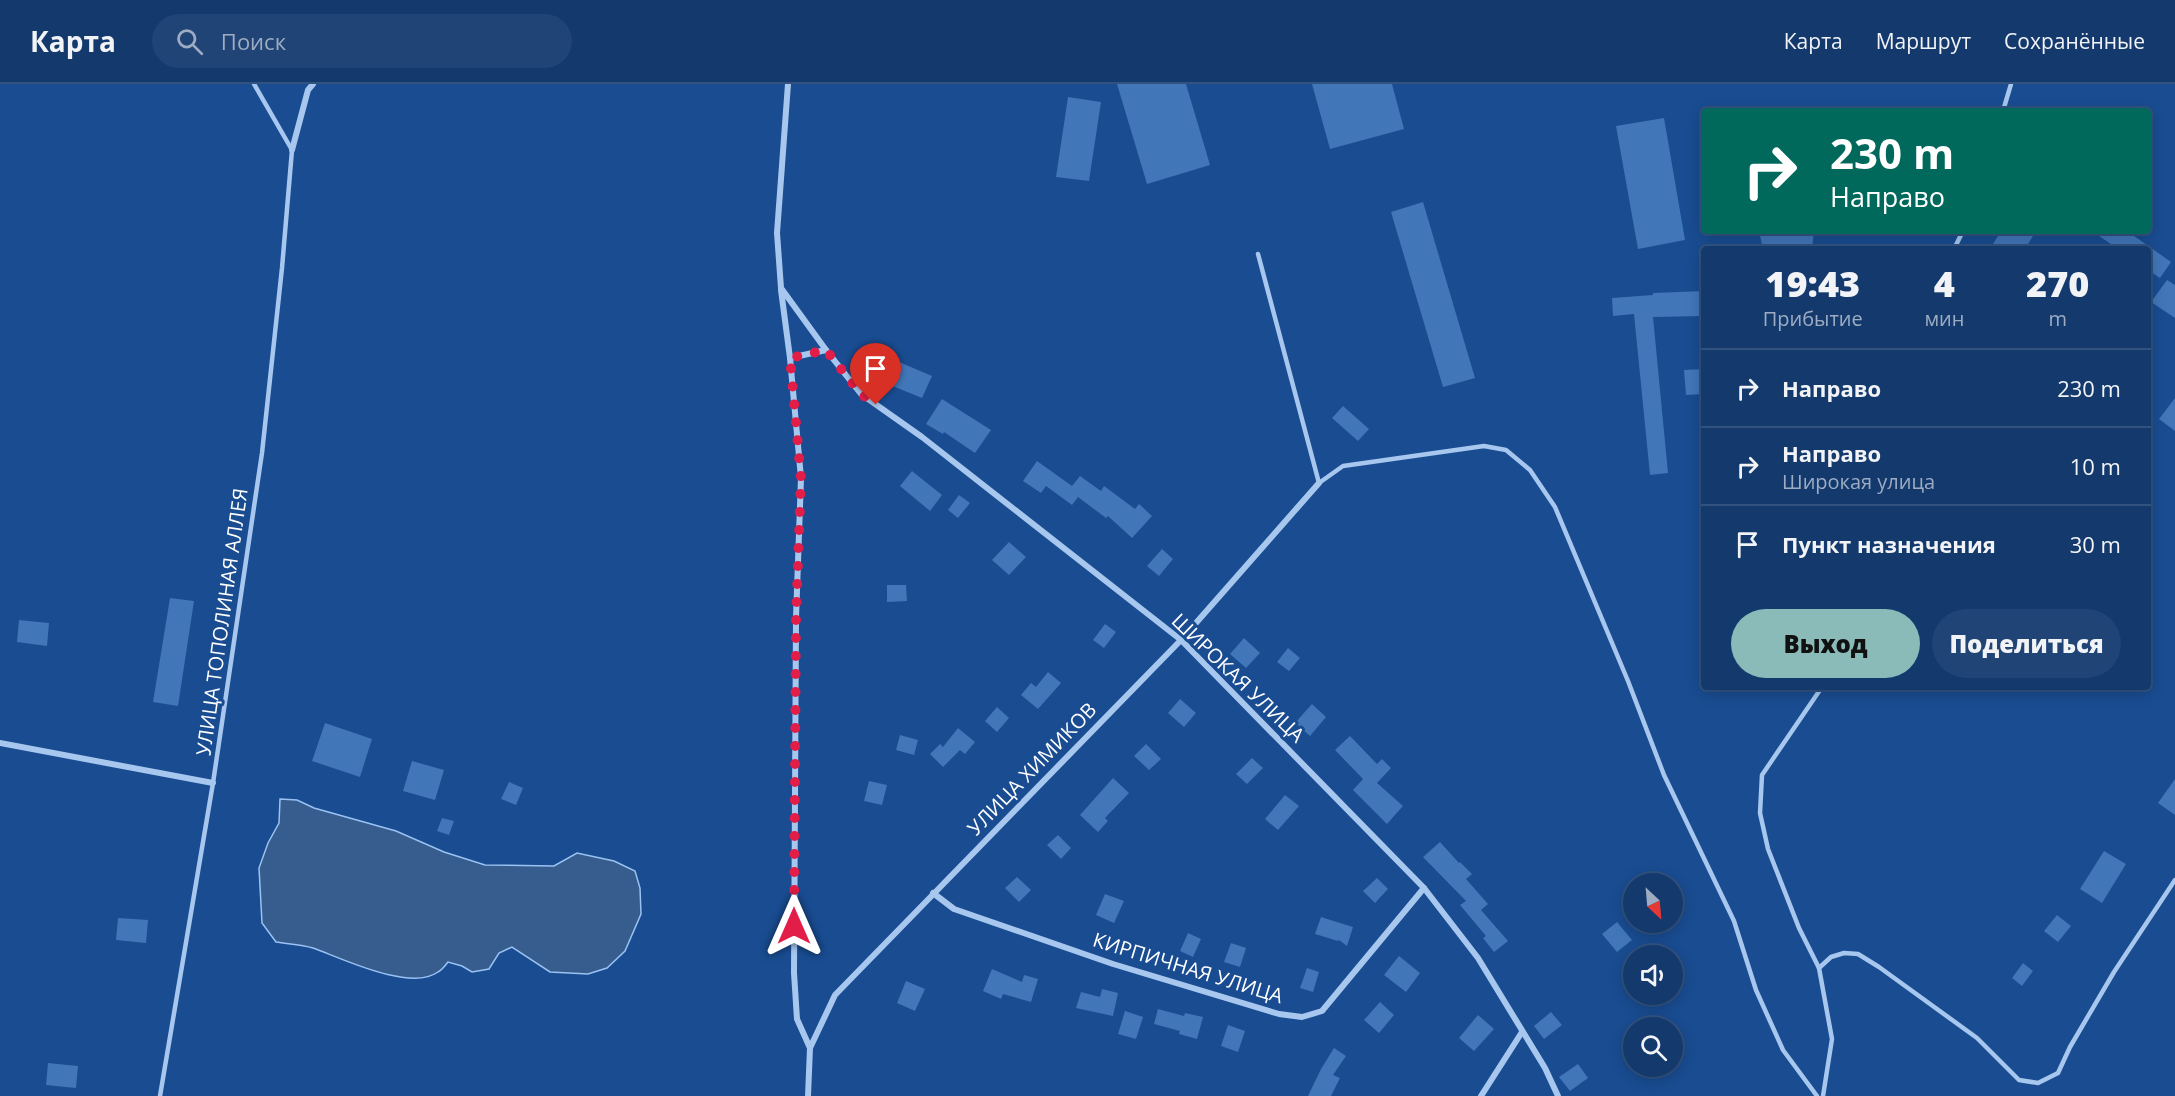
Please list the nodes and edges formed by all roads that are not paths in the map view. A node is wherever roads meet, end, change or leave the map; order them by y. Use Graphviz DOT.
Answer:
graph roads {
  1 [pos="254,84"];
  2 [pos="313,84"];
  3 [pos="788,84"];
  4 [pos="2011,84"];
  5 [pos="2004,108"];
  6 [pos="292,150"];
  7 [pos="1258,254"];
  8 [pos="781,288"];
  9 [pos="826,350"];
  10 [pos="790,358"];
  11 [pos="1319,483"];
  12 [pos="1181,640"];
  13 [pos="1820,690"];
  14 [pos="0,742"];
  15 [pos="213,783"];
  16 [pos="2175,880"];
  17 [pos="1424,888"];
  18 [pos="933,893"];
  19 [pos="1819,968"];
  20 [pos="1522,1032"];
  21 [pos="810,1048"];
  22 [pos="160,1096"];
  23 [pos="808,1096"];
  24 [pos="1481,1096"];
  25 [pos="1558,1096"];
  26 [pos="1817,1096"];
  27 [pos="1823,1096"];
  1 -- 6 [label="lane"];
  2 -- 6 [label="street"];
  3 -- 8 [label="street"];
  4 -- 5 [label="lane"];
  6 -- 15 [label="lane, УЛИЦА ТОПОЛИНАЯ АЛЛЕЯ"];
  7 -- 11 [label="lane"];
  8 -- 9 [label="street, ШИРОКАЯ УЛИЦА"];
  8 -- 10 [label="street"];
  9 -- 10 [label="street"];
  9 -- 12 [label="street, ШИРОКАЯ УЛИЦА"];
  10 -- 21 [label="street"];
  11 -- 12 [label="street, УЛИЦА ХИМИКОВ"];
  11 -- 26 [label="lane"];
  12 -- 17 [label="street, ШИРОКАЯ УЛИЦА"];
  12 -- 18 [label="street, УЛИЦА ХИМИКОВ"];
  13 -- 19 [label="lane"];
  14 -- 15 [label="street"];
  15 -- 22 [label="lane, УЛИЦА ТОПОЛИНАЯ АЛЛЕЯ"];
  16 -- 19 [label="lane"];
  17 -- 18 [label="street, КИРПИЧНАЯ УЛИЦА"];
  17 -- 20 [label="street, ШИРОКАЯ УЛИЦА"];
  18 -- 21 [label="street, УЛИЦА ХИМИКОВ"];
  19 -- 27 [label="lane"];
  20 -- 24 [label="street"];
  20 -- 25 [label="street, ШИРОКАЯ УЛИЦА"];
  21 -- 23 [label="street, УЛИЦА ХИМИКОВ"];
}
